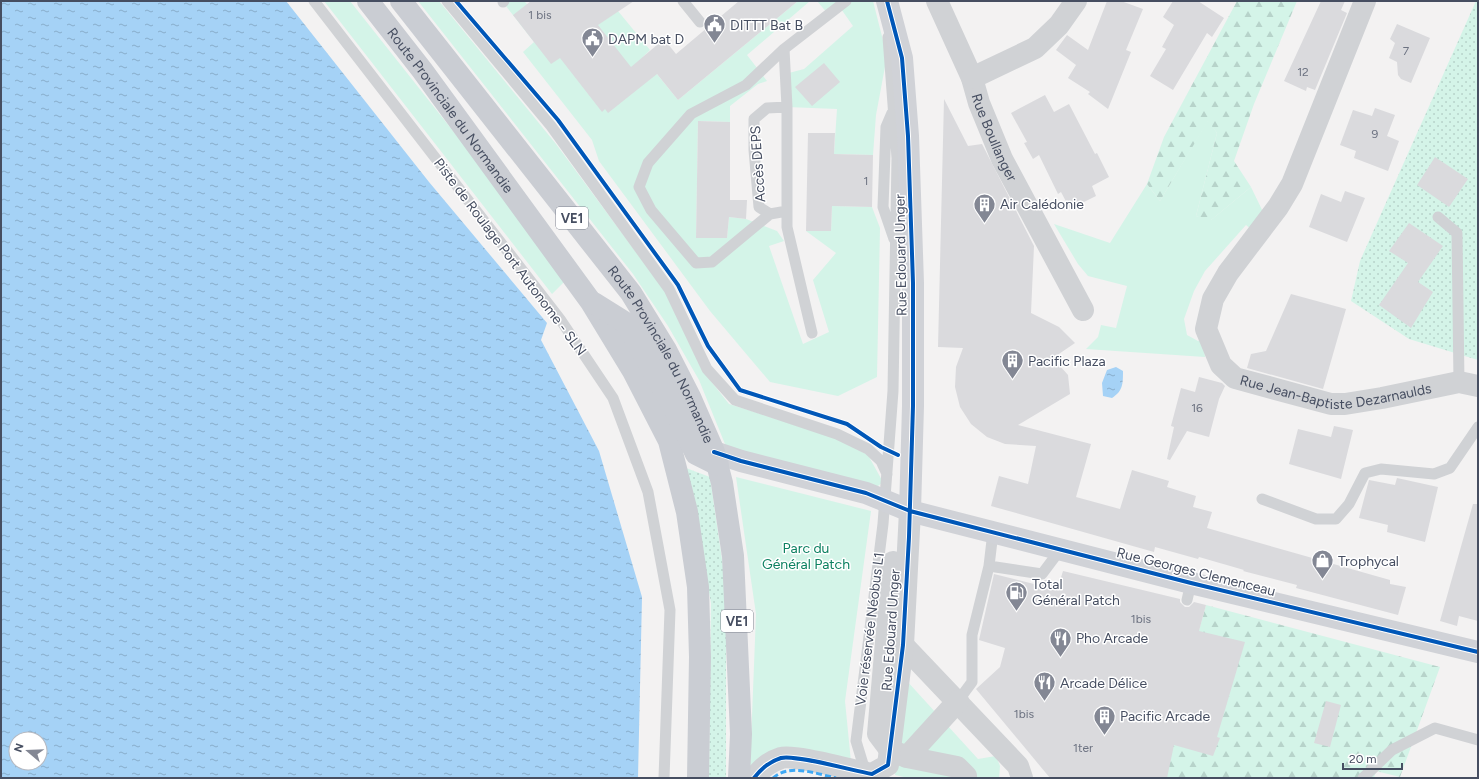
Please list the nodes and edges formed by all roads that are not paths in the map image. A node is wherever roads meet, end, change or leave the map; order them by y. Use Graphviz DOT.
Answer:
graph roads {
  1 [pos="314,1"];
  2 [pos="368,1"];
  3 [pos="401,1"];
  4 [pos="448,1"];
  5 [pos="683,1"];
  6 [pos="846,1"];
  7 [pos="879,1"];
  8 [pos="887,1"];
  9 [pos="937,1"];
  10 [pos="1076,1"];
  11 [pos="1365,1"];
  12 [pos="700,22"];
  13 [pos="784,49"];
  14 [pos="972,78"];
  15 [pos="904,80"];
  16 [pos="787,107"];
  17 [pos="894,108"];
  18 [pos="787,211"];
  19 [pos="770,214"];
  20 [pos="1438,217"];
  21 [pos="896,245"];
  22 [pos="913,283"];
  23 [pos="591,302"];
  24 [pos="1084,310"];
  25 [pos="812,333"];
  26 [pos="1468,384"];
  27 [pos="1478,427"];
  28 [pos="716,458"];
  29 [pos="888,474"];
  30 [pos="1262,499"];
  31 [pos="894,506"];
  32 [pos="993,532"];
  33 [pos="1060,550"];
  34 [pos="989,566"];
  35 [pos="903,645"];
  36 [pos="1478,652"];
  37 [pos="958,701"];
  38 [pos="1478,740"];
  39 [pos="899,754"];
  40 [pos="1023,774"];
  41 [pos="874,776"];
  42 [pos="664,778"];
  43 [pos="698,778"];
  44 [pos="739,778"];
  45 [pos="754,778"];
  46 [pos="773,778"];
  47 [pos="836,778"];
  48 [pos="966,778"];
  49 [pos="1363,778"];
  1 -- 42 [label="lane, Piste de Roulage Port Autonome - SLN"];
  2 -- 23 [label="main road, Route Provinciale du Normandie / VE1"];
  3 -- 28 [label="main road, Route Provinciale du Normandie / VE1"];
  4 -- 29 [label="lane"];
  5 -- 12 [label="lane"];
  6 -- 13 [label="lane"];
  7 -- 17 [label="lane, Voie réservée Néobus L1"];
  8 -- 15 [label="street, Rue Edouard Unger"];
  9 -- 14 [label="street, Rue Boullanger"];
  10 -- 14 [label="street"];
  11 -- 26 [label="street, Rue Jean-Baptiste Dezarnaulds"];
  13 -- 16 [label="lane, Accès DEPS"];
  13 -- 19 [label="lane"];
  14 -- 24 [label="street, Rue Boullanger"];
  15 -- 17 [label="lane"];
  15 -- 22 [label="street, Rue Edouard Unger"];
  16 -- 18 [label="lane, Accès DEPS"];
  16 -- 19 [label="lane, Accès DEPS"];
  17 -- 21 [label="lane, Voie réservée Néobus L1"];
  18 -- 19 [label="lane, Accès DEPS"];
  18 -- 25 [label="lane"];
  20 -- 26 [label="lane"];
  21 -- 22 [label="lane"];
  21 -- 29 [label="lane, Voie réservée Néobus L1"];
  22 -- 31 [label="street, Rue Edouard Unger"];
  23 -- 28 [label="main road"];
  23 -- 43 [label="main road, Route Provinciale du Normandie / VE1"];
  27 -- 30 [label="lane"];
  28 -- 31 [label="street, Rue Georges Clemenceau"];
  28 -- 44 [label="main road, Route Provinciale du Normandie / VE1"];
  29 -- 31 [label="lane, Voie réservée Néobus L1"];
  31 -- 32 [label="street, Rue Georges Clemenceau"];
  31 -- 35 [label="street, Rue Edouard Unger"];
  31 -- 39 [label="street, Rue Edouard Unger"];
  31 -- 41 [label="lane, Voie réservée Néobus L1"];
  32 -- 33 [label="street, Rue Georges Clemenceau"];
  32 -- 34 [label="lane"];
  33 -- 34 [label="lane"];
  33 -- 36 [label="street, Rue Georges Clemenceau"];
  34 -- 37 [label="lane"];
  35 -- 37 [label="street"];
  35 -- 39 [label="street, Rue Edouard Unger"];
  37 -- 39 [label="street"];
  37 -- 40 [label="street"];
  38 -- 49 [label="lane"];
  39 -- 41 [label="street"];
  39 -- 48 [label="street"];
  41 -- 45 [label="street"];
  46 -- 47 [label="street"];
}
